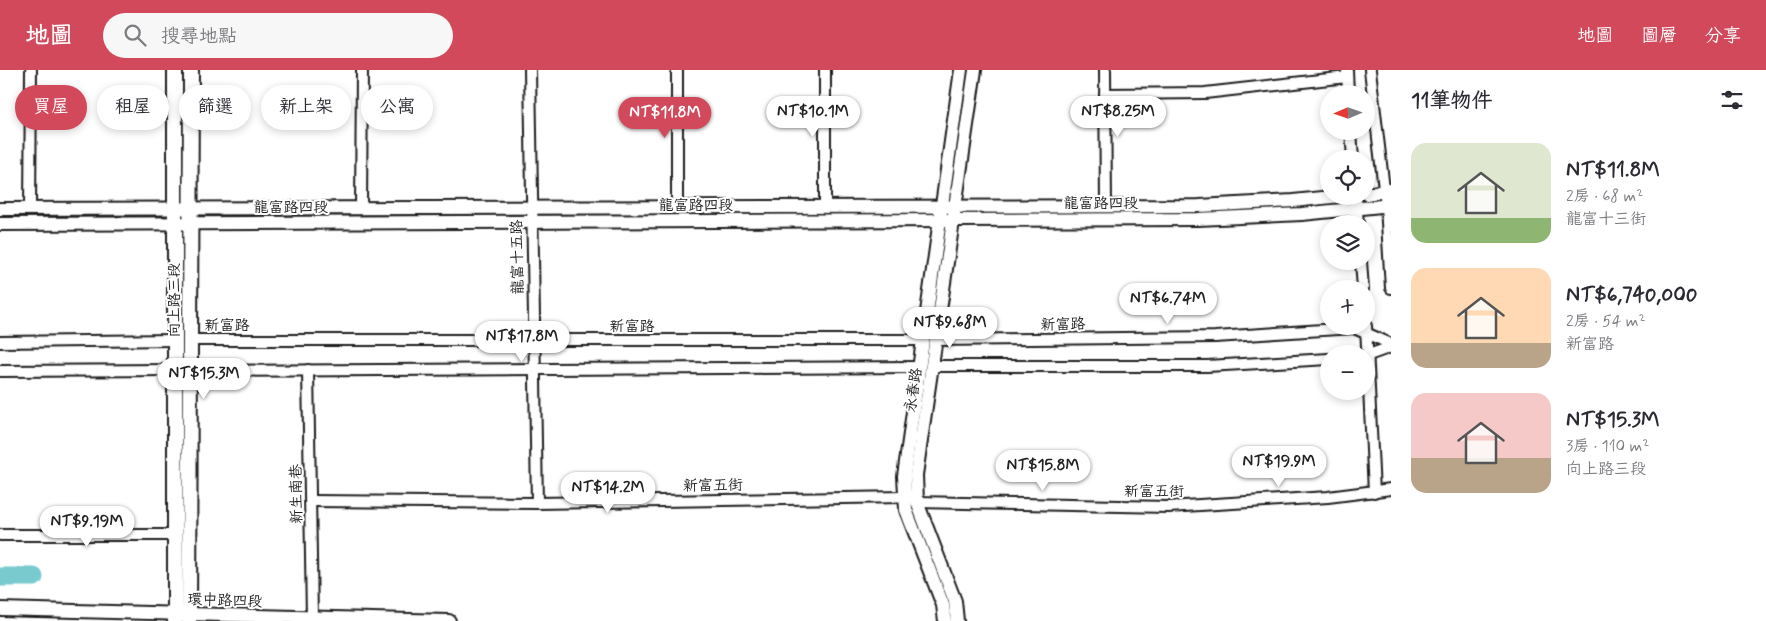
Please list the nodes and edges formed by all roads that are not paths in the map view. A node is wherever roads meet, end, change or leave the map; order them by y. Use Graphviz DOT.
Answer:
graph roads {
  1 [pos="31,70"];
  2 [pos="174,70"];
  3 [pos="191,70"];
  4 [pos="362,70"];
  5 [pos="530,70"];
  6 [pos="677,70"];
  7 [pos="825,70"];
  8 [pos="961,70"];
  9 [pos="975,70"];
  10 [pos="1105,70"];
  11 [pos="1370,70"];
  12 [pos="1347,74"];
  13 [pos="1105,94"];
  14 [pos="1388,191"];
  15 [pos="1375,193"];
  16 [pos="1320,198"];
  17 [pos="1375,204"];
  18 [pos="1336,205"];
  19 [pos="1388,205"];
  20 [pos="949,206"];
  21 [pos="1106,206"];
  22 [pos="677,207"];
  23 [pos="825,207"];
  24 [pos="361,208"];
  25 [pos="532,208"];
  26 [pos="0,209"];
  27 [pos="30,209"];
  28 [pos="175,209"];
  29 [pos="190,209"];
  30 [pos="947,220"];
  31 [pos="532,222"];
  32 [pos="0,224"];
  33 [pos="175,224"];
  34 [pos="190,224"];
  35 [pos="1391,288"];
  36 [pos="1320,330"];
  37 [pos="1374,335"];
  38 [pos="175,340"];
  39 [pos="190,340"];
  40 [pos="930,340"];
  41 [pos="534,341"];
  42 [pos="0,342"];
  43 [pos="1391,346"];
  44 [pos="1375,353"];
  45 [pos="1320,360"];
  46 [pos="933,366"];
  47 [pos="534,367"];
  48 [pos="919,367"];
  49 [pos="175,370"];
  50 [pos="308,370"];
  51 [pos="0,371"];
  52 [pos="190,371"];
  53 [pos="1370,400"];
  54 [pos="1391,489"];
  55 [pos="1374,492"];
  56 [pos="904,497"];
  57 [pos="311,501"];
  58 [pos="917,502"];
  59 [pos="537,503"];
  60 [pos="0,535"];
  61 [pos="175,535"];
  62 [pos="0,609"];
  63 [pos="182,618"];
  64 [pos="312,618"];
  65 [pos="449,621"];
  66 [pos="945,621"];
  67 [pos="957,621"];
  1 -- 27 [label="street"];
  2 -- 28 [label="main road, 向上路三段"];
  3 -- 29 [label="main road, 向上路三段"];
  4 -- 24 [label="street"];
  5 -- 25 [label="street, 龍富十五路"];
  6 -- 22 [label="street"];
  7 -- 23 [label="street"];
  8 -- 20 [label="street, 永春路"];
  9 -- 20 [label="street, 永春路"];
  10 -- 13 [label="street"];
  11 -- 14 [label="street"];
  12 -- 13 [label="street"];
  13 -- 21 [label="street"];
  14 -- 15 [label="street"];
  14 -- 19 [label="street"];
  16 -- 21 [label="street, 龍富路四段"];
  17 -- 19 [label="street, 龍富路四段"];
  18 -- 30 [label="street, 龍富路四段"];
  19 -- 35 [label="street"];
  20 -- 21 [label="street, 龍富路四段"];
  20 -- 23 [label="street, 龍富路四段"];
  20 -- 30 [label="street, 永春路"];
  22 -- 23 [label="street, 龍富路四段"];
  22 -- 25 [label="street, 龍富路四段"];
  24 -- 25 [label="street, 龍富路四段"];
  24 -- 29 [label="street, 龍富路四段"];
  25 -- 31 [label="street, 龍富十五路"];
  26 -- 27 [label="street, 龍富路四段"];
  27 -- 28 [label="street, 龍富路四段"];
  28 -- 29 [label="street, 龍富路四段"];
  28 -- 33 [label="main road, 向上路三段"];
  29 -- 34 [label="main road, 向上路三段"];
  30 -- 31 [label="street, 龍富路四段"];
  30 -- 40 [label="street, 永春路"];
  31 -- 34 [label="street, 龍富路四段"];
  31 -- 41 [label="street, 龍富十五路"];
  32 -- 33 [label="street, 龍富路四段"];
  33 -- 34 [label="street, 龍富路四段"];
  33 -- 38 [label="main road, 向上路三段"];
  34 -- 39 [label="main road, 向上路三段"];
  36 -- 40 [label="street, 新富路"];
  37 -- 43 [label="street, 新富路"];
  38 -- 42 [label="street"];
  38 -- 49 [label="main road, 向上路三段"];
  39 -- 41 [label="street, 新富路"];
  39 -- 52 [label="main road, 向上路三段"];
  40 -- 41 [label="street, 新富路"];
  40 -- 46 [label="street, 永春路"];
  40 -- 48 [label="street, 永春路"];
  41 -- 47 [label="street, 龍富十五路"];
  43 -- 44 [label="street, 新富路"];
  45 -- 46 [label="street"];
  46 -- 58 [label="street, 永春路"];
  47 -- 48 [label="street"];
  47 -- 50 [label="street"];
  47 -- 59 [label="street, 龍富十五路"];
  48 -- 56 [label="street, 永春路"];
  49 -- 51 [label="street"];
  49 -- 61 [label="main road, 向上路三段"];
  50 -- 52 [label="street"];
  50 -- 57 [label="street, 新生南巷"];
  52 -- 63 [label="main road, 向上路三段"];
  53 -- 55 [label="street"];
  54 -- 55 [label="street, 新富五街"];
  55 -- 58 [label="street, 新富五街"];
  56 -- 59 [label="street, 新富五街"];
  56 -- 66 [label="street, 永春路"];
  57 -- 59 [label="street, 新富五街"];
  57 -- 64 [label="street, 新生南巷"];
  58 -- 67 [label="street, 永春路"];
  60 -- 61 [label="street"];
  61 -- 63 [label="main road, 向上路三段"];
  62 -- 63 [label="street, 環中路四段"];
  63 -- 64 [label="street, 環中路四段"];
  64 -- 65 [label="street, 環中路四段"];
}
